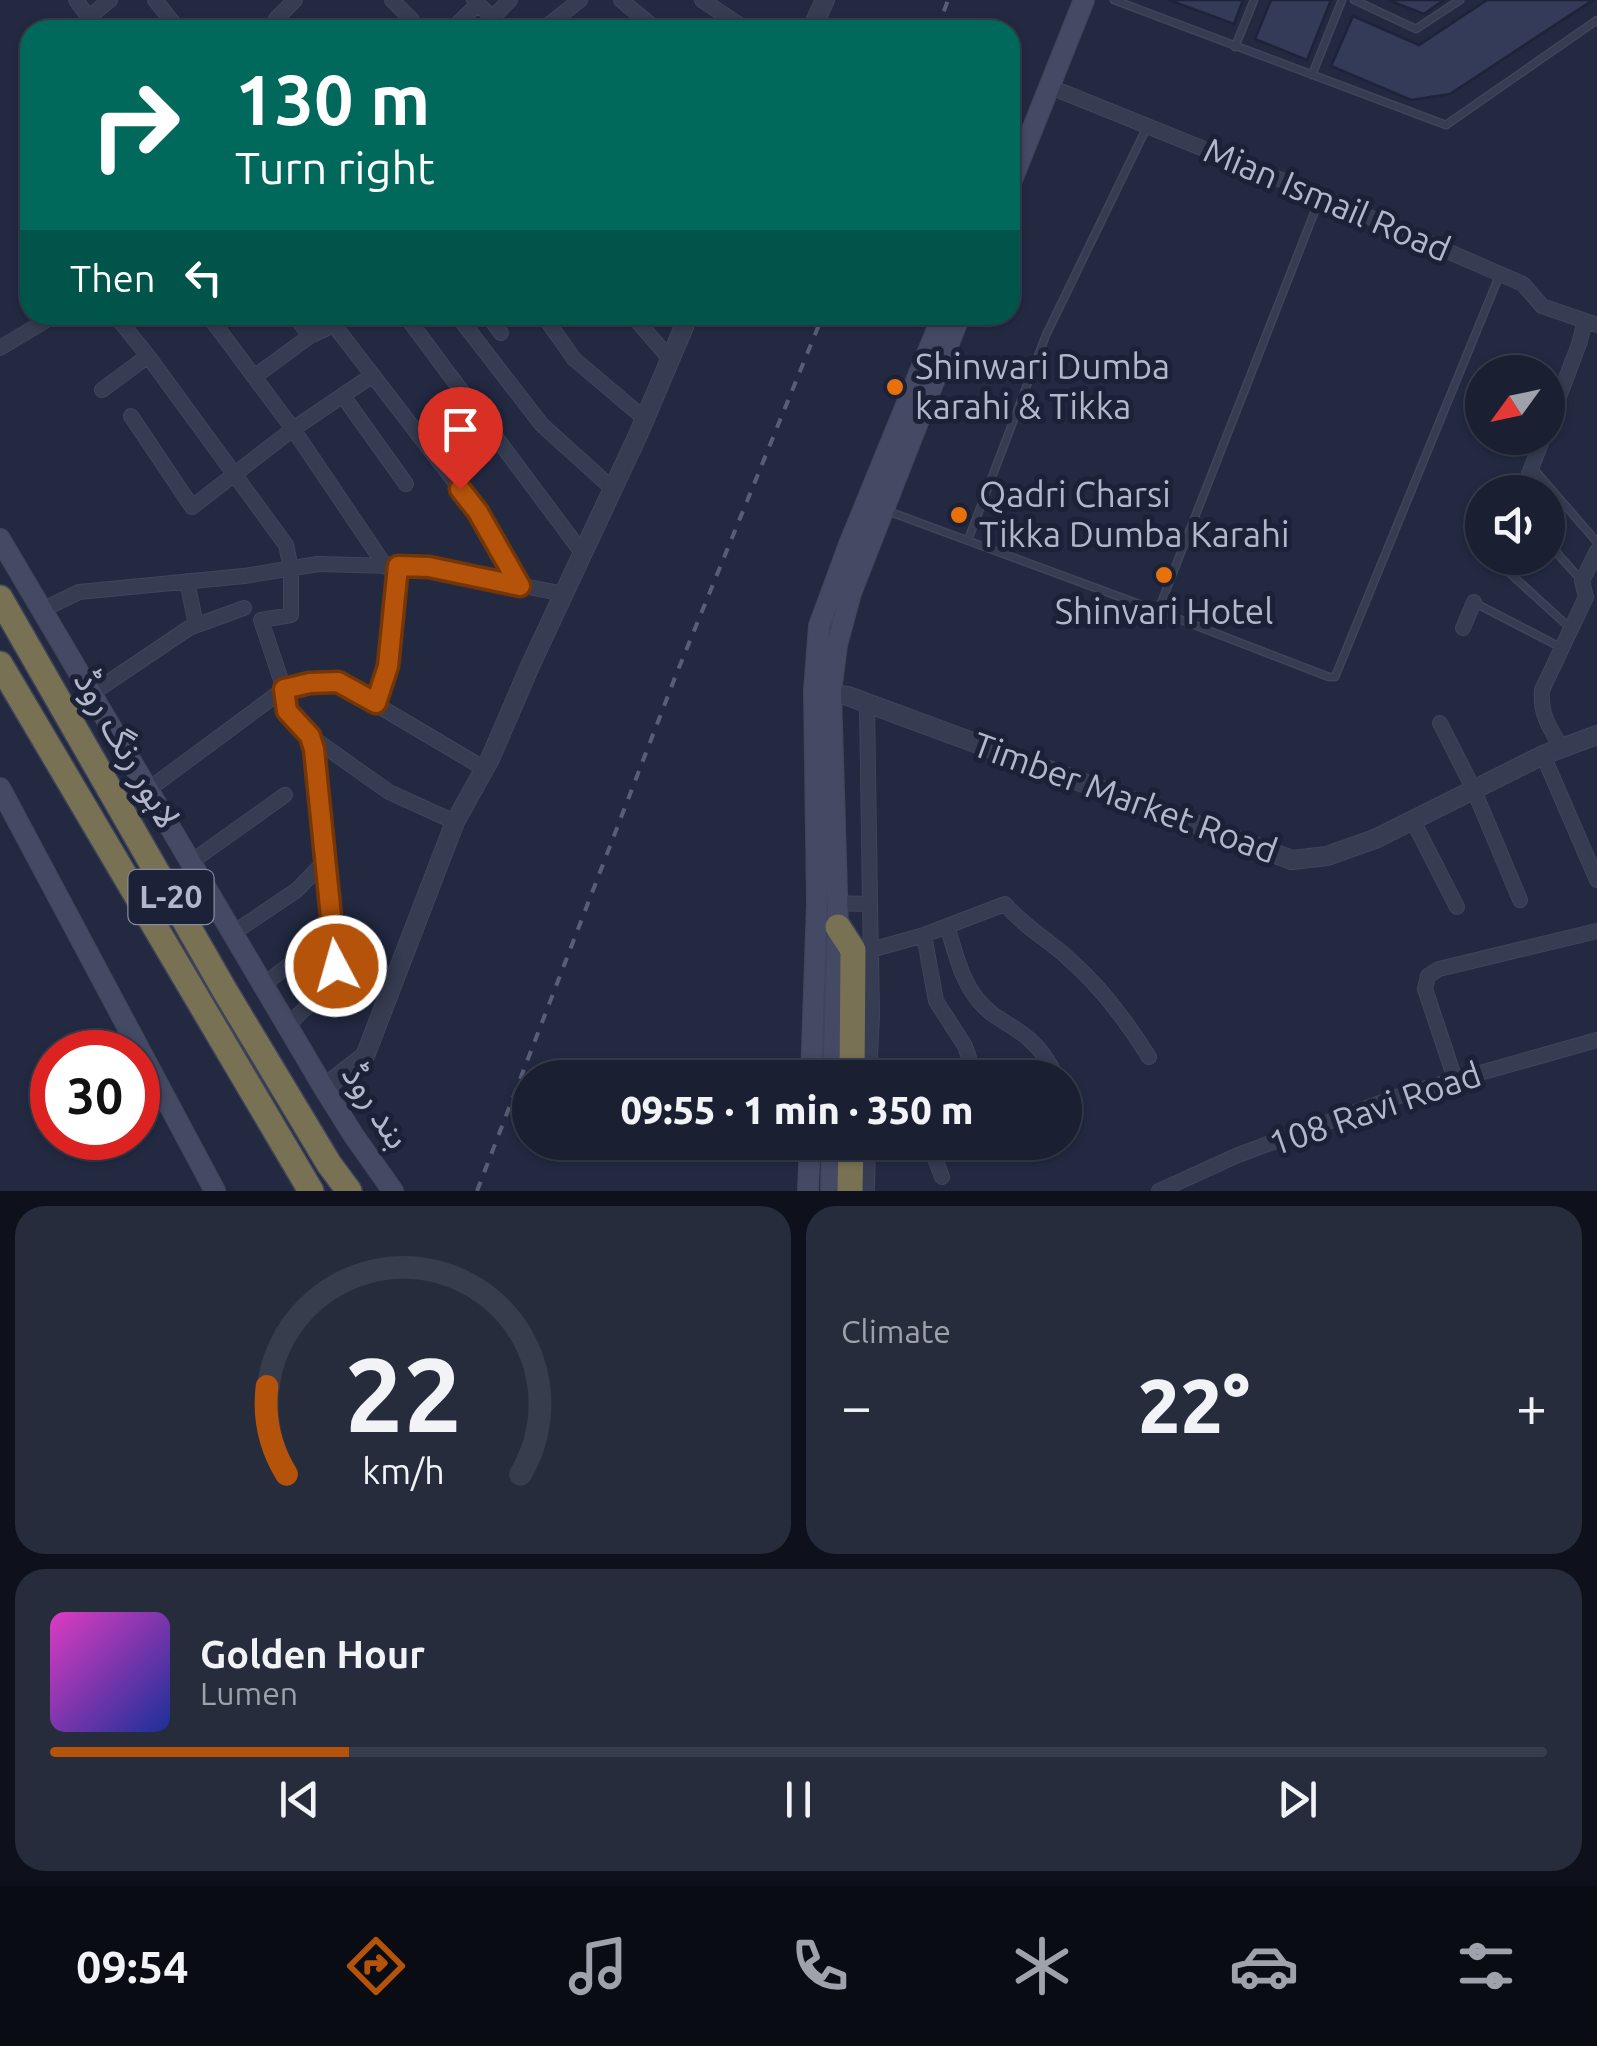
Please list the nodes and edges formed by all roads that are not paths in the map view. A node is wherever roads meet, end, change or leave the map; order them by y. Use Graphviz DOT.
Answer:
graph roads {
  1 [pos="155,0"];
  2 [pos="296,0"];
  3 [pos="392,0"];
  4 [pos="510,0"];
  5 [pos="580,0"];
  6 [pos="622,0"];
  7 [pos="702,0"];
  8 [pos="1071,0"];
  9 [pos="1084,0"];
  10 [pos="1114,0"];
  11 [pos="1254,0"];
  12 [pos="1342,0"];
  13 [pos="1354,0"];
  14 [pos="1460,0"];
  15 [pos="476,2"];
  16 [pos="492,18"];
  17 [pos="170,20"];
  18 [pos="277,20"];
  19 [pos="412,20"];
  20 [pos="555,20"];
  21 [pos="645,20"];
  22 [pos="732,20"];
  23 [pos="1597,20"];
  24 [pos="1235,47"];
  25 [pos="1312,76"];
  26 [pos="1048,86"];
  27 [pos="1148,124"];
  28 [pos="1020,125"];
  29 [pos="1020,159"];
  30 [pos="1321,196"];
  31 [pos="1500,274"];
  32 [pos="1591,323"];
  33 [pos="38,325"];
  34 [pos="123,325"];
  35 [pos="215,325"];
  36 [pos="302,325"];
  37 [pos="332,325"];
  38 [pos="335,325"];
  39 [pos="412,325"];
  40 [pos="465,325"];
  41 [pos="495,325"];
  42 [pos="549,325"];
  43 [pos="641,325"];
  44 [pos="685,325"];
  45 [pos="939,325"];
  46 [pos="956,325"];
  47 [pos="500,333"];
  48 [pos="310,336"];
  49 [pos="0,348"];
  50 [pos="148,356"];
  51 [pos="670,359"];
  52 [pos="373,375"];
  53 [pos="254,377"];
  54 [pos="1565,381"];
  55 [pos="102,390"];
  56 [pos="343,396"];
  57 [pos="131,416"];
  58 [pos="645,419"];
  59 [pos="293,429"];
  60 [pos="1537,455"];
  61 [pos="1532,467"];
  62 [pos="234,474"];
  63 [pos="1529,475"];
  64 [pos="406,484"];
  65 [pos="613,489"];
  66 [pos="884,510"];
  67 [pos="0,539"];
  68 [pos="968,540"];
  69 [pos="1597,542"];
  70 [pos="1597,551"];
  71 [pos="583,554"];
  72 [pos="1565,562"];
  73 [pos="392,566"];
  74 [pos="291,568"];
  75 [pos="1512,575"];
  76 [pos="1582,580"];
  77 [pos="187,581"];
  78 [pos="520,586"];
  79 [pos="564,594"];
  80 [pos="1592,594"];
  81 [pos="0,598"];
  82 [pos="1474,602"];
  83 [pos="244,608"];
  84 [pos="42,610"];
  85 [pos="1158,611"];
  86 [pos="196,625"];
  87 [pos="1463,628"];
  88 [pos="1571,629"];
  89 [pos="1563,649"];
  90 [pos="0,664"];
  91 [pos="284,689"];
  92 [pos="822,691"];
  93 [pos="91,694"];
  94 [pos="376,703"];
  95 [pos="867,704"];
  96 [pos="1440,723"];
  97 [pos="1597,735"];
  98 [pos="310,736"];
  99 [pos="1561,746"];
  100 [pos="1543,754"];
  101 [pos="484,769"];
  102 [pos="0,788"];
  103 [pos="1473,788"];
  104 [pos="149,790"];
  105 [pos="285,795"];
  106 [pos="1412,819"];
  107 [pos="455,822"];
  108 [pos="325,861"];
  109 [pos="191,862"];
  110 [pos="1597,880"];
  111 [pos="1520,900"];
  112 [pos="870,904"];
  113 [pos="1456,907"];
  114 [pos="947,926"];
  115 [pos="842,930"];
  116 [pos="1597,931"];
  117 [pos="233,933"];
  118 [pos="924,936"];
  119 [pos="315,945"];
  120 [pos="814,950"];
  121 [pos="263,985"];
  122 [pos="287,1026"];
  123 [pos="1597,1040"];
  124 [pos="1149,1057"];
  125 [pos="811,1060"];
  126 [pos="834,1060"];
  127 [pos="851,1060"];
  128 [pos="871,1060"];
  129 [pos="968,1060"];
  130 [pos="1047,1060"];
  131 [pos="1456,1079"];
  132 [pos="324,1088"];
  133 [pos="809,1160"];
  134 [pos="832,1160"];
  135 [pos="851,1160"];
  136 [pos="868,1160"];
  137 [pos="936,1160"];
  138 [pos="942,1178"];
  139 [pos="215,1191"];
  140 [pos="311,1191"];
  141 [pos="349,1191"];
  142 [pos="394,1191"];
  143 [pos="808,1191"];
  144 [pos="831,1191"];
  145 [pos="850,1191"];
  146 [pos="867,1191"];
  147 [pos="1159,1191"];
  1 -- 17 [label="street"];
  2 -- 18 [label="street"];
  3 -- 19 [label="street"];
  4 -- 16 [label="street"];
  5 -- 20 [label="street"];
  6 -- 21 [label="street"];
  7 -- 22 [label="street"];
  8 -- 28 [label="main road"];
  9 -- 26 [label="main road"];
  10 -- 24 [label="lane"];
  11 -- 24 [label="lane"];
  12 -- 25 [label="lane"];
  13 -- 14 [label="lane"];
  15 -- 16 [label="street"];
  23 -- 25 [label="lane"];
  24 -- 25 [label="lane"];
  26 -- 27 [label="street, Mian Ismail Road"];
  26 -- 29 [label="main road"];
  27 -- 30 [label="street, Mian Ismail Road"];
  27 -- 68 [label="lane"];
  30 -- 31 [label="street, Mian Ismail Road"];
  30 -- 85 [label="lane"];
  31 -- 32 [label="street, Mian Ismail Road"];
  31 -- 85 [label="lane"];
  32 -- 54 [label="street"];
  33 -- 49 [label="street"];
  34 -- 50 [label="street"];
  35 -- 53 [label="street"];
  36 -- 48 [label="street"];
  37 -- 48 [label="street"];
  38 -- 52 [label="street"];
  39 -- 71 [label="street"];
  40 -- 65 [label="street"];
  41 -- 47 [label="street"];
  42 -- 58 [label="street"];
  43 -- 51 [label="street"];
  44 -- 51 [label="street"];
  45 -- 92 [label="main road"];
  46 -- 66 [label="main road"];
  48 -- 53 [label="street"];
  50 -- 55 [label="street"];
  50 -- 62 [label="street"];
  51 -- 58 [label="street"];
  52 -- 56 [label="street"];
  52 -- 78 [label="street"];
  53 -- 59 [label="street"];
  56 -- 59 [label="street"];
  56 -- 64 [label="street"];
  57 -- 62 [label="street"];
  58 -- 65 [label="street"];
  59 -- 62 [label="street"];
  59 -- 73 [label="street"];
  60 -- 61 [label="street"];
  61 -- 63 [label="street"];
  61 -- 69 [label="lane"];
  62 -- 74 [label="street"];
  65 -- 71 [label="street"];
  66 -- 68 [label="lane"];
  66 -- 92 [label="main road"];
  67 -- 84 [label="main road, بند روڈ"];
  68 -- 85 [label="lane"];
  70 -- 76 [label="street"];
  71 -- 79 [label="street"];
  72 -- 76 [label="lane"];
  73 -- 74 [label="street"];
  73 -- 78 [label="street"];
  73 -- 94 [label="street"];
  74 -- 77 [label="street"];
  74 -- 91 [label="street"];
  75 -- 88 [label="lane"];
  76 -- 80 [label="street"];
  77 -- 84 [label="street"];
  77 -- 86 [label="street"];
  78 -- 79 [label="street"];
  79 -- 101 [label="street"];
  80 -- 88 [label="street"];
  81 -- 141 [label="highway, لاہور رنگ روڈ / L-20"];
  82 -- 87 [label="street"];
  82 -- 89 [label="lane"];
  83 -- 86 [label="street"];
  84 -- 93 [label="main road, بند روڈ"];
  86 -- 93 [label="street"];
  88 -- 89 [label="street"];
  89 -- 99 [label="street"];
  90 -- 140 [label="highway, لاہور رنگ روڈ / L-20"];
  91 -- 94 [label="street"];
  91 -- 98 [label="street"];
  91 -- 104 [label="street"];
  92 -- 95 [label="street, Timber Market Road"];
  92 -- 115 [label="main road"];
  93 -- 104 [label="main road, بند روڈ"];
  94 -- 101 [label="street"];
  95 -- 106 [label="street, Timber Market Road"];
  95 -- 112 [label="street"];
  96 -- 103 [label="street"];
  97 -- 99 [label="street, Timber Market Road"];
  98 -- 107 [label="street"];
  98 -- 108 [label="street"];
  99 -- 100 [label="street, Timber Market Road"];
  100 -- 103 [label="street, Timber Market Road"];
  100 -- 110 [label="street"];
  101 -- 107 [label="street"];
  102 -- 139 [label="main road"];
  103 -- 106 [label="street, Timber Market Road"];
  103 -- 111 [label="street"];
  104 -- 109 [label="main road, بند روڈ"];
  105 -- 109 [label="street"];
  106 -- 113 [label="street"];
  107 -- 132 [label="street"];
  108 -- 117 [label="street"];
  108 -- 122 [label="street"];
  109 -- 117 [label="main road, بند روڈ"];
  112 -- 115 [label="street"];
  112 -- 115 [label="street"];
  114 -- 118 [label="street"];
  114 -- 124 [label="street"];
  114 -- 130 [label="street"];
  115 -- 118 [label="street"];
  115 -- 120 [label="main road"];
  115 -- 120 [label="main road"];
  115 -- 126 [label="main road"];
  115 -- 127 [label="highway"];
  115 -- 128 [label="street"];
  116 -- 131 [label="street"];
  117 -- 121 [label="main road, بند روڈ"];
  118 -- 129 [label="street"];
  119 -- 121 [label="street"];
  120 -- 125 [label="main road"];
  121 -- 122 [label="main road, بند روڈ"];
  122 -- 132 [label="main road, بند روڈ"];
  123 -- 131 [label="street, 108 Ravi Road"];
  131 -- 147 [label="street, 108 Ravi Road"];
  132 -- 142 [label="main road, بند روڈ"];
  133 -- 143 [label="main road"];
  134 -- 144 [label="main road"];
  135 -- 145 [label="highway"];
  136 -- 146 [label="street"];
  137 -- 138 [label="street"];
}
